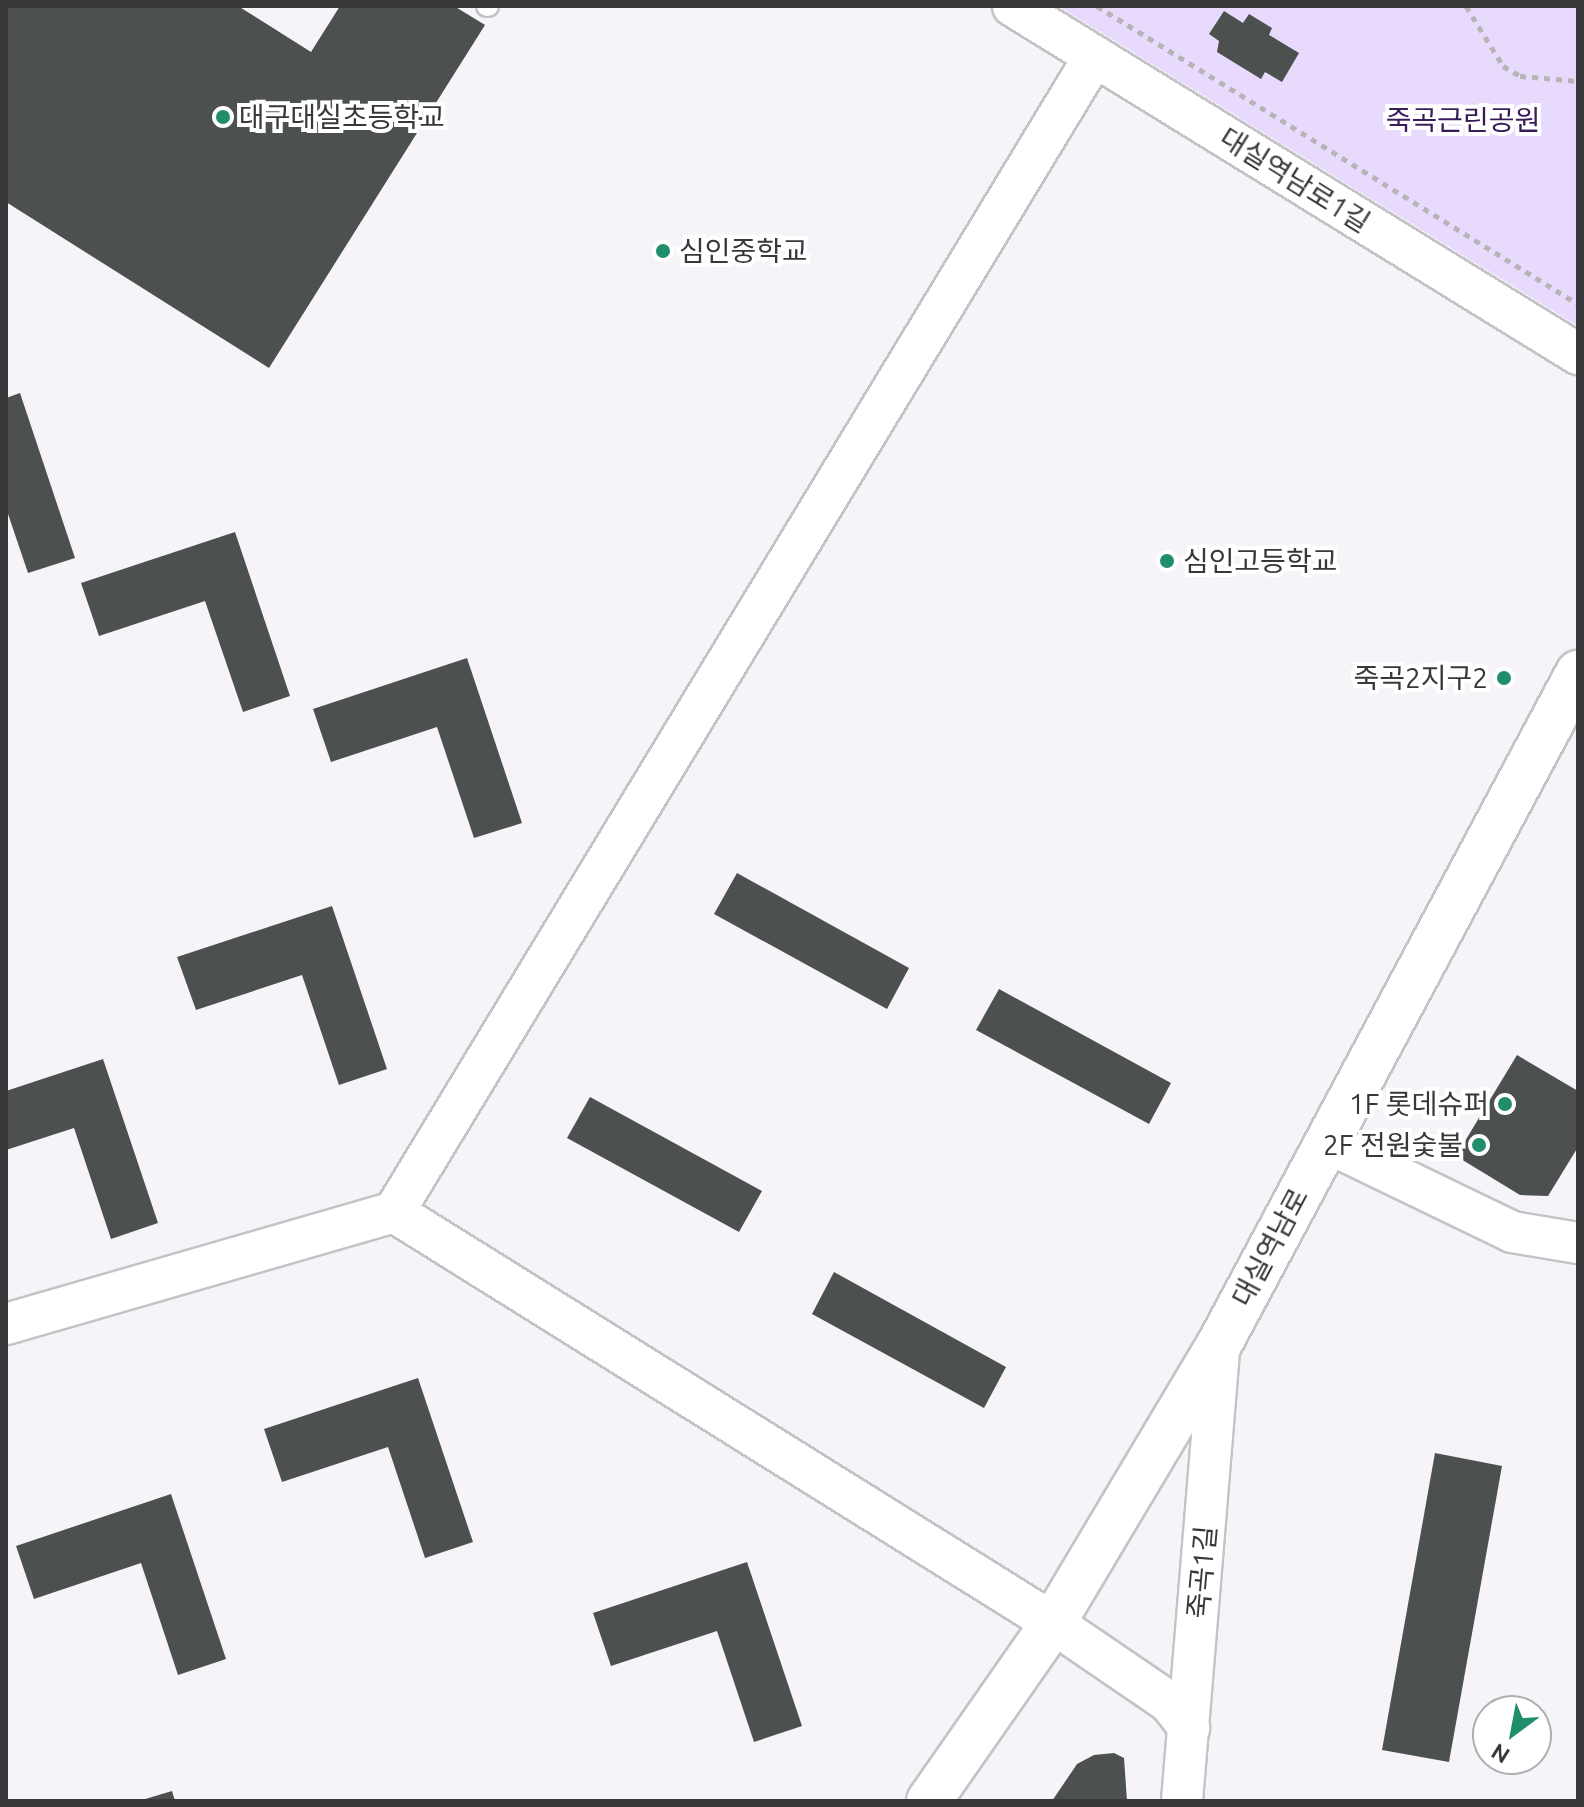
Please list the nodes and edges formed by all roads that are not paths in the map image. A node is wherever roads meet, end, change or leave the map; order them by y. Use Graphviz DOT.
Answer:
graph roads {
  1 [pos="1013,6"];
  2 [pos="1094,57"];
  3 [pos="1578,354"];
  4 [pos="1578,673"];
  5 [pos="1326,1142"];
  6 [pos="394,1212"];
  7 [pos="1578,1243"];
  8 [pos="6,1324"];
  9 [pos="1220,1343"];
  10 [pos="1053,1623"];
  11 [pos="1189,1728"];
  12 [pos="929,1801"];
  13 [pos="1182,1801"];
  1 -- 2 [label="street, 대실역남로1길"];
  2 -- 3 [label="street, 대실역남로1길"];
  2 -- 6 [label="street"];
  4 -- 5 [label="street, 대실역남로"];
  5 -- 7 [label="street"];
  5 -- 9 [label="street, 대실역남로"];
  6 -- 8 [label="street"];
  6 -- 10 [label="street"];
  9 -- 10 [label="street, 대실역남로"];
  9 -- 11 [label="street, 죽곡1길"];
  10 -- 11 [label="street"];
  10 -- 12 [label="street, 대실역남로"];
  11 -- 13 [label="street, 죽곡1길"];
}
